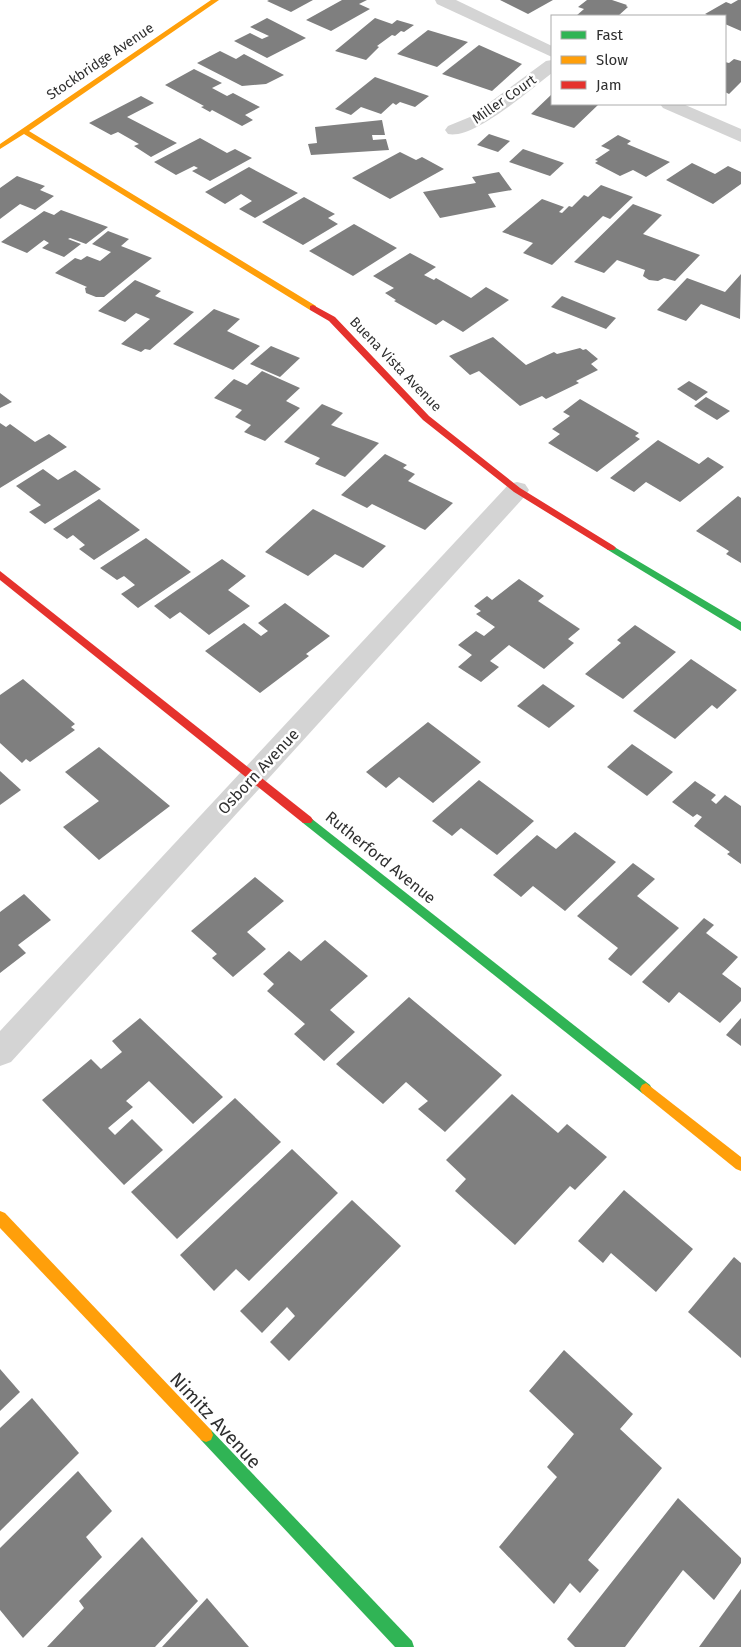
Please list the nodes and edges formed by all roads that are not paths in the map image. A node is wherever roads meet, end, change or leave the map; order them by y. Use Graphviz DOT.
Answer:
graph roads {
  1 [pos="216,0"];
  2 [pos="443,0"];
  3 [pos="551,52"];
  4 [pos="551,66"];
  5 [pos="671,105"];
  6 [pos="454,130"];
  7 [pos="24,131"];
  8 [pos="741,136"];
  9 [pos="0,147"];
  10 [pos="517,490"];
  11 [pos="0,575"];
  12 [pos="741,627"];
  13 [pos="253,775"];
  14 [pos="0,1052"];
  15 [pos="741,1165"];
  16 [pos="0,1218"];
  17 [pos="406,1647"];
  1 -- 7 [label="street, Stockbridge Avenue"];
  2 -- 3 [label="street"];
  4 -- 6 [label="street, Miller Court"];
  5 -- 8 [label="street"];
  7 -- 9 [label="street, Stockbridge Avenue"];
  7 -- 10 [label="street, Buena Vista Avenue"];
  10 -- 12 [label="street, Buena Vista Avenue"];
  10 -- 13 [label="street, Osborn Avenue"];
  11 -- 13 [label="street, Rutherford Avenue"];
  13 -- 14 [label="street, Osborn Avenue"];
  13 -- 15 [label="street, Rutherford Avenue"];
  16 -- 17 [label="street, Nimitz Avenue"];
}
